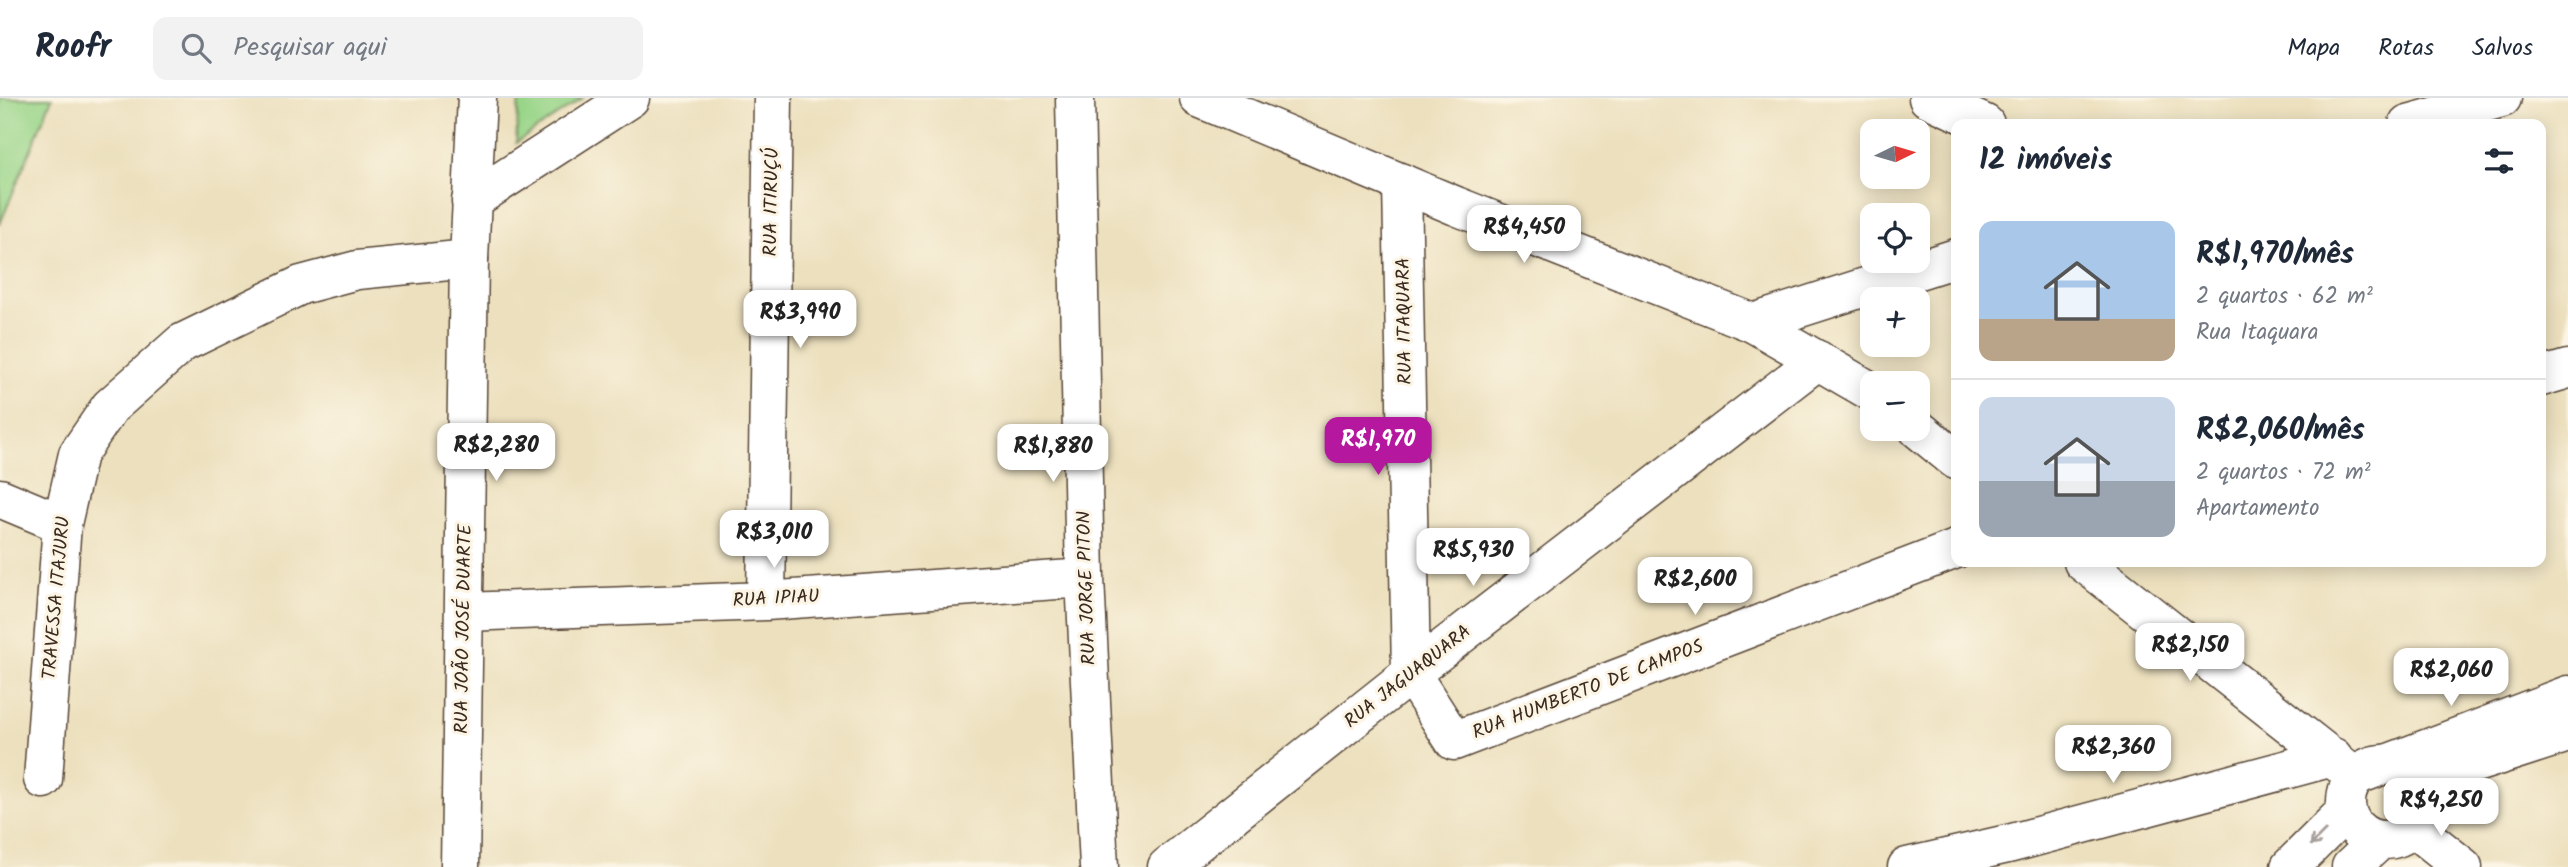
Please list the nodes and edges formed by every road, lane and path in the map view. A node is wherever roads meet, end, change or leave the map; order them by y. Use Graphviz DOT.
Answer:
graph roads {
  1 [pos="477,98"];
  2 [pos="630,98"];
  3 [pos="773,98"];
  4 [pos="1075,98"];
  5 [pos="1199,98"];
  6 [pos="2502,98"];
  7 [pos="1942,100"];
  8 [pos="1976,119"];
  9 [pos="2426,119"];
  10 [pos="1402,183"];
  11 [pos="471,201"];
  12 [pos="469,259"];
  13 [pos="1951,260"];
  14 [pos="1753,323"];
  15 [pos="1818,360"];
  16 [pos="2568,369"];
  17 [pos="2546,376"];
  18 [pos="1860,385"];
  19 [pos="1930,439"];
  20 [pos="1951,456"];
  21 [pos="0,498"];
  22 [pos="62,524"];
  23 [pos="1951,551"];
  24 [pos="2090,567"];
  25 [pos="1085,578"];
  26 [pos="766,601"];
  27 [pos="466,612"];
  28 [pos="1411,674"];
  29 [pos="2568,695"];
  30 [pos="2568,733"];
  31 [pos="2368,778"];
  32 [pos="43,779"];
  33 [pos="2397,833"];
  34 [pos="2012,843"];
  35 [pos="460,867"];
  36 [pos="1099,867"];
  37 [pos="1167,867"];
  38 [pos="1907,867"];
  39 [pos="1980,867"];
  40 [pos="2290,867"];
  41 [pos="2351,867"];
  42 [pos="2463,867"];
  1 -- 11 [label="street, RUA JOÃO JOSÉ DUARTE"];
  2 -- 11 [label="street"];
  3 -- 26 [label="street, RUA ITIRUÇÚ"];
  4 -- 25 [label="street, RUA JORGE PITON"];
  5 -- 10 [label="street"];
  6 -- 9 [label="street"];
  7 -- 8 [label="street"];
  10 -- 14 [label="street"];
  10 -- 28 [label="street, RUA ITAQUARA"];
  11 -- 12 [label="street, RUA JOÃO JOSÉ DUARTE"];
  12 -- 22 [label="street, TRAVESSA ITAJURU"];
  12 -- 27 [label="street, RUA JOÃO JOSÉ DUARTE"];
  13 -- 14 [label="street"];
  14 -- 15 [label="street"];
  15 -- 18 [label="street"];
  15 -- 28 [label="street, RUA JAGUAQUARA"];
  16 -- 17 [label="street"];
  19 -- 20 [label="street"];
  21 -- 22 [label="street"];
  22 -- 32 [label="street, TRAVESSA ITAJURU"];
  23 -- 28 [label="street, RUA HUMBERTO DE CAMPOS"];
  24 -- 31 [label="street"];
  25 -- 26 [label="street, RUA IPIAU"];
  25 -- 36 [label="street, RUA JORGE PITON"];
  26 -- 27 [label="street, RUA IPIAU"];
  27 -- 35 [label="street, RUA JOÃO JOSÉ DUARTE"];
  28 -- 37 [label="street, RUA JAGUAQUARA"];
  29 -- 31 [label="street"];
  30 -- 31 [label="street"];
  31 -- 33 [label="street"];
  31 -- 33 [label="street"];
  31 -- 34 [label="street"];
  31 -- 40 [label="street, one-way"];
  33 -- 41 [label="street"];
  33 -- 42 [label="street"];
  34 -- 38 [label="street"];
  34 -- 39 [label="street"];
}
